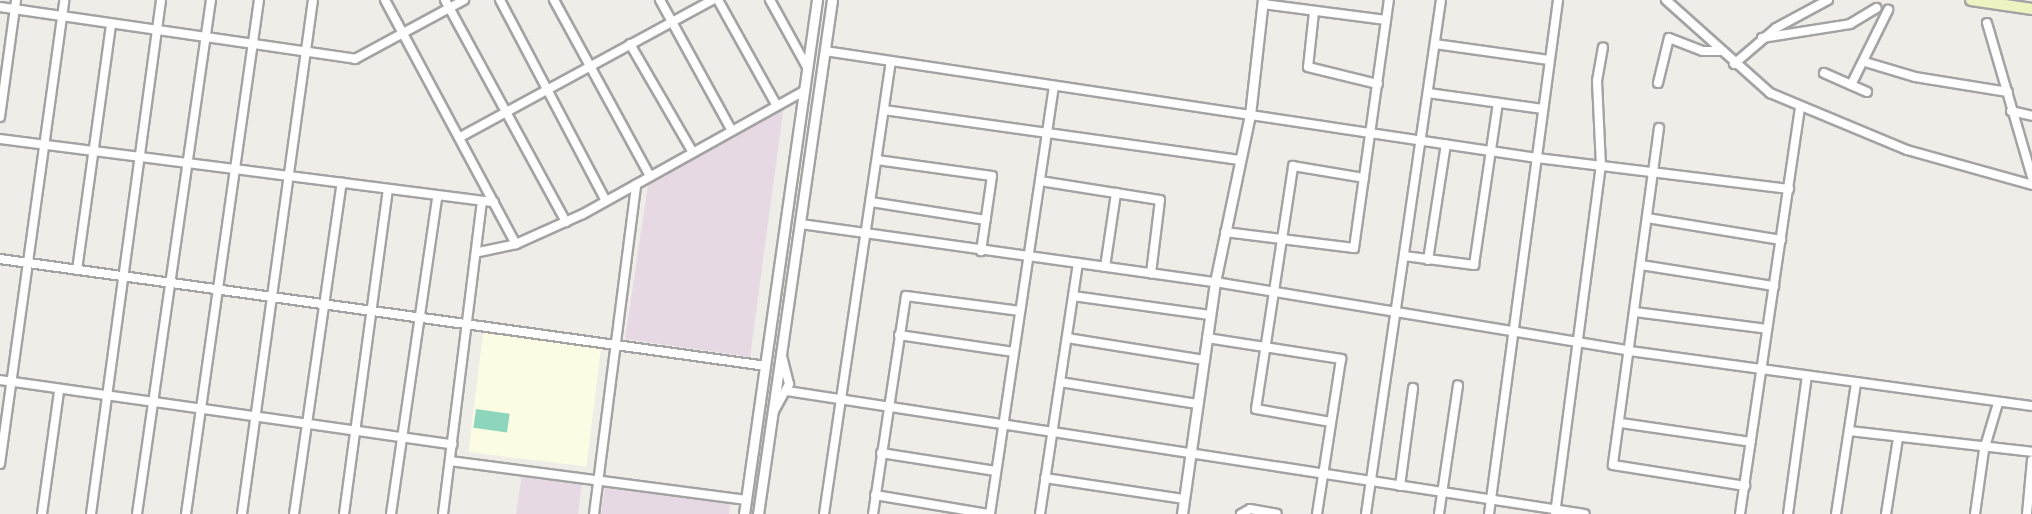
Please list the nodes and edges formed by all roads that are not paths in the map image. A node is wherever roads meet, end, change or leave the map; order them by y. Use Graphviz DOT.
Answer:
graph roads {
  1 [pos="16,0"];
  2 [pos="64,0"];
  3 [pos="161,0"];
  4 [pos="211,0"];
  5 [pos="259,0"];
  6 [pos="313,0"];
  7 [pos="385,0"];
  8 [pos="445,0"];
  9 [pos="464,0"];
  10 [pos="500,0"];
  11 [pos="554,0"];
  12 [pos="660,0"];
  13 [pos="712,0"];
  14 [pos="718,0"];
  15 [pos="770,0"];
  16 [pos="817,0"];
  17 [pos="832,0"];
  18 [pos="1389,0"];
  19 [pos="1441,0"];
  20 [pos="1558,0"];
  21 [pos="1666,0"];
  22 [pos="1828,0"];
  23 [pos="1971,0"];
  24 [pos="1263,2"];
  25 [pos="0,7"];
  26 [pos="449,8"];
  27 [pos="1877,8"];
  28 [pos="15,9"];
  29 [pos="2032,9"];
  30 [pos="1888,10"];
  31 [pos="1314,12"];
  32 [pos="62,16"];
  33 [pos="1386,20"];
  34 [pos="672,22"];
  35 [pos="1987,23"];
  36 [pos="111,24"];
  37 [pos="157,30"];
  38 [pos="405,33"];
  39 [pos="205,36"];
  40 [pos="1762,38"];
  41 [pos="252,43"];
  42 [pos="1435,44"];
  43 [pos="630,45"];
  44 [pos="1603,48"];
  45 [pos="825,51"];
  46 [pos="1720,51"];
  47 [pos="306,52"];
  48 [pos="1549,60"];
  49 [pos="891,62"];
  50 [pos="1865,62"];
  51 [pos="1734,64"];
  52 [pos="590,66"];
  53 [pos="807,67"];
  54 [pos="1824,73"];
  55 [pos="1658,83"];
  56 [pos="1378,84"];
  57 [pos="1851,85"];
  58 [pos="1054,86"];
  59 [pos="546,90"];
  60 [pos="804,90"];
  61 [pos="1867,92"];
  62 [pos="2008,92"];
  63 [pos="1428,93"];
  64 [pos="1498,103"];
  65 [pos="776,104"];
  66 [pos="1800,107"];
  67 [pos="1543,109"];
  68 [pos="884,110"];
  69 [pos="2011,111"];
  70 [pos="505,112"];
  71 [pos="1250,115"];
  72 [pos="2032,116"];
  73 [pos="0,117"];
  74 [pos="1659,128"];
  75 [pos="732,129"];
  76 [pos="1370,132"];
  77 [pos="1047,135"];
  78 [pos="462,136"];
  79 [pos="0,139"];
  80 [pos="1421,140"];
  81 [pos="43,142"];
  82 [pos="1446,144"];
  83 [pos="93,148"];
  84 [pos="692,151"];
  85 [pos="1491,151"];
  86 [pos="141,154"];
  87 [pos="1537,158"];
  88 [pos="188,160"];
  89 [pos="877,160"];
  90 [pos="1239,160"];
  91 [pos="1601,166"];
  92 [pos="233,167"];
  93 [pos="1653,174"];
  94 [pos="288,175"];
  95 [pos="650,176"];
  96 [pos="2032,177"];
  97 [pos="1364,178"];
  98 [pos="1040,181"];
  99 [pos="342,182"];
  100 [pos="636,185"];
  101 [pos="2032,185"];
  102 [pos="388,189"];
  103 [pos="1789,189"];
  104 [pos="1116,193"];
  105 [pos="437,198"];
  106 [pos="606,201"];
  107 [pos="482,202"];
  108 [pos="494,202"];
  109 [pos="871,202"];
  110 [pos="1647,218"];
  111 [pos="986,220"];
  112 [pos="566,222"];
  113 [pos="801,224"];
  114 [pos="1225,232"];
  115 [pos="866,234"];
  116 [pos="1284,239"];
  117 [pos="1781,240"];
  118 [pos="516,244"];
  119 [pos="981,251"];
  120 [pos="479,252"];
  121 [pos="1029,256"];
  122 [pos="1404,256"];
  123 [pos="0,259"];
  124 [pos="1428,260"];
  125 [pos="27,262"];
  126 [pos="1078,263"];
  127 [pos="1641,265"];
  128 [pos="1105,267"];
  129 [pos="77,270"];
  130 [pos="1151,273"];
  131 [pos="121,277"];
  132 [pos="1215,282"];
  133 [pos="169,284"];
  134 [pos="1774,286"];
  135 [pos="217,291"];
  136 [pos="1276,293"];
  137 [pos="1073,296"];
  138 [pos="271,298"];
  139 [pos="324,305"];
  140 [pos="370,310"];
  141 [pos="1020,311"];
  142 [pos="1396,312"];
  143 [pos="1635,312"];
  144 [pos="1210,315"];
  145 [pos="420,317"];
  146 [pos="469,325"];
  147 [pos="1767,329"];
  148 [pos="1514,332"];
  149 [pos="899,335"];
  150 [pos="1066,338"];
  151 [pos="1207,338"];
  152 [pos="1579,342"];
  153 [pos="617,346"];
  154 [pos="1268,346"];
  155 [pos="1630,351"];
  156 [pos="1014,352"];
  157 [pos="782,356"];
  158 [pos="1204,360"];
  159 [pos="765,366"];
  160 [pos="1761,369"];
  161 [pos="1807,376"];
  162 [pos="0,380"];
  163 [pos="11,382"];
  164 [pos="1060,382"];
  165 [pos="1856,383"];
  166 [pos="1458,386"];
  167 [pos="1413,388"];
  168 [pos="59,391"];
  169 [pos="787,391"];
  170 [pos="106,398"];
  171 [pos="842,400"];
  172 [pos="1998,403"];
  173 [pos="153,404"];
  174 [pos="1197,404"];
  175 [pos="2032,406"];
  176 [pos="888,407"];
  177 [pos="200,410"];
  178 [pos="774,411"];
  179 [pos="256,417"];
  180 [pos="1331,422"];
  181 [pos="1621,423"];
  182 [pos="307,425"];
  183 [pos="1003,426"];
  184 [pos="356,431"];
  185 [pos="1849,431"];
  186 [pos="1052,433"];
  187 [pos="402,438"];
  188 [pos="1898,438"];
  189 [pos="1751,442"];
  190 [pos="452,444"];
  191 [pos="1984,450"];
  192 [pos="2032,452"];
  193 [pos="881,453"];
  194 [pos="1191,454"];
  195 [pos="2032,460"];
  196 [pos="450,461"];
  197 [pos="0,464"];
  198 [pos="996,471"];
  199 [pos="1322,474"];
  200 [pos="1045,478"];
  201 [pos="598,481"];
  202 [pos="1370,482"];
  203 [pos="1401,486"];
  204 [pos="1744,486"];
  205 [pos="1442,492"];
  206 [pos="875,495"];
  207 [pos="746,500"];
  208 [pos="1184,500"];
  209 [pos="1491,500"];
  210 [pos="1555,512"];
  211 [pos="42,514"];
  212 [pos="91,514"];
  213 [pos="136,514"];
  214 [pos="186,514"];
  215 [pos="242,514"];
  216 [pos="294,514"];
  217 [pos="344,514"];
  218 [pos="391,514"];
  219 [pos="443,514"];
  220 [pos="594,514"];
  221 [pos="744,514"];
  222 [pos="758,514"];
  223 [pos="824,514"];
  224 [pos="873,514"];
  225 [pos="990,514"];
  226 [pos="1040,514"];
  227 [pos="1182,514"];
  228 [pos="1241,514"];
  229 [pos="1278,514"];
  230 [pos="1317,514"];
  231 [pos="1366,514"];
  232 [pos="1439,514"];
  233 [pos="1490,514"];
  234 [pos="1585,514"];
  235 [pos="1740,514"];
  236 [pos="1788,514"];
  237 [pos="1836,514"];
  238 [pos="1886,514"];
  239 [pos="1975,514"];
  240 [pos="2027,514"];
  1 -- 28 [label="street"];
  2 -- 32 [label="street"];
  3 -- 37 [label="street"];
  4 -- 39 [label="street"];
  5 -- 41 [label="street"];
  6 -- 47 [label="street"];
  7 -- 38 [label="street"];
  8 -- 26 [label="street"];
  9 -- 26 [label="street"];
  10 -- 59 [label="street"];
  11 -- 52 [label="street"];
  12 -- 34 [label="street"];
  13 -- 34 [label="street"];
  14 -- 65 [label="street"];
  15 -- 53 [label="street"];
  16 -- 53 [label="street"];
  17 -- 45 [label="street"];
  18 -- 33 [label="street"];
  19 -- 42 [label="street"];
  20 -- 48 [label="street"];
  21 -- 46 [label="street"];
  22 -- 40 [label="street"];
  23 -- 29 [label="main road"];
  24 -- 31 [label="street"];
  24 -- 71 [label="street"];
  25 -- 28 [label="street"];
  26 -- 38 [label="street"];
  26 -- 70 [label="street"];
  27 -- 40 [label="street"];
  28 -- 32 [label="street"];
  28 -- 73 [label="street"];
  30 -- 50 [label="street"];
  31 -- 33 [label="street"];
  31 -- 56 [label="street"];
  32 -- 36 [label="street"];
  32 -- 81 [label="street"];
  33 -- 56 [label="street"];
  34 -- 43 [label="street"];
  34 -- 75 [label="street"];
  35 -- 62 [label="street"];
  36 -- 37 [label="street"];
  36 -- 83 [label="street"];
  37 -- 39 [label="street"];
  37 -- 86 [label="street"];
  38 -- 47 [label="street"];
  38 -- 78 [label="street"];
  39 -- 41 [label="street"];
  39 -- 88 [label="street"];
  40 -- 51 [label="street"];
  41 -- 47 [label="street"];
  41 -- 92 [label="street"];
  42 -- 48 [label="street"];
  42 -- 63 [label="street"];
  43 -- 52 [label="street"];
  43 -- 84 [label="street"];
  44 -- 91 [label="street"];
  45 -- 49 [label="street"];
  45 -- 113 [label="street"];
  46 -- 51 [label="street"];
  46 -- 55 [label="street"];
  47 -- 94 [label="street"];
  48 -- 67 [label="street"];
  49 -- 58 [label="street"];
  49 -- 68 [label="street"];
  50 -- 57 [label="street"];
  50 -- 62 [label="street"];
  51 -- 66 [label="street"];
  52 -- 59 [label="street"];
  52 -- 95 [label="street"];
  53 -- 60 [label="street"];
  54 -- 57 [label="street"];
  56 -- 76 [label="street"];
  57 -- 61 [label="street"];
  58 -- 71 [label="street"];
  58 -- 77 [label="street"];
  59 -- 70 [label="street"];
  59 -- 106 [label="street"];
  60 -- 65 [label="street"];
  60 -- 159 [label="street"];
  62 -- 69 [label="street"];
  63 -- 64 [label="street"];
  63 -- 80 [label="street"];
  64 -- 67 [label="street"];
  64 -- 85 [label="street"];
  65 -- 75 [label="street"];
  66 -- 101 [label="street"];
  66 -- 103 [label="street"];
  67 -- 87 [label="street"];
  68 -- 77 [label="street"];
  68 -- 89 [label="street"];
  69 -- 72 [label="street"];
  69 -- 96 [label="street"];
  70 -- 78 [label="street"];
  70 -- 112 [label="street"];
  71 -- 76 [label="street"];
  71 -- 90 [label="street"];
  74 -- 93 [label="street"];
  75 -- 84 [label="street"];
  76 -- 80 [label="street"];
  76 -- 97 [label="street"];
  77 -- 90 [label="street"];
  77 -- 98 [label="street"];
  78 -- 108 [label="street"];
  79 -- 81 [label="street"];
  80 -- 82 [label="street"];
  80 -- 122 [label="street"];
  81 -- 83 [label="street"];
  81 -- 125 [label="street"];
  82 -- 85 [label="street"];
  82 -- 124 [label="street"];
  83 -- 86 [label="street"];
  83 -- 129 [label="street"];
  84 -- 95 [label="street"];
  85 -- 87 [label="street"];
  85 -- 124 [label="street"];
  86 -- 88 [label="street"];
  86 -- 131 [label="street"];
  87 -- 91 [label="street"];
  87 -- 148 [label="street"];
  88 -- 92 [label="street"];
  88 -- 133 [label="street"];
  89 -- 109 [label="street"];
  89 -- 111 [label="street"];
  90 -- 114 [label="street"];
  91 -- 93 [label="street"];
  91 -- 152 [label="street"];
  92 -- 94 [label="street"];
  92 -- 135 [label="street"];
  93 -- 103 [label="street"];
  93 -- 110 [label="street"];
  94 -- 99 [label="street"];
  94 -- 138 [label="street"];
  95 -- 100 [label="street"];
  97 -- 116 [label="street"];
  97 -- 116 [label="street"];
  98 -- 104 [label="street"];
  98 -- 121 [label="street"];
  99 -- 102 [label="street"];
  99 -- 139 [label="street"];
  100 -- 106 [label="street"];
  100 -- 153 [label="street"];
  102 -- 105 [label="street"];
  102 -- 140 [label="street"];
  103 -- 117 [label="street"];
  104 -- 128 [label="street"];
  104 -- 130 [label="street"];
  105 -- 107 [label="street"];
  105 -- 145 [label="street"];
  106 -- 112 [label="street"];
  107 -- 108 [label="street"];
  107 -- 120 [label="street"];
  108 -- 118 [label="street"];
  109 -- 111 [label="street"];
  109 -- 115 [label="street"];
  110 -- 117 [label="street"];
  110 -- 127 [label="street"];
  111 -- 119 [label="street"];
  112 -- 118 [label="street"];
  113 -- 115 [label="street"];
  113 -- 157 [label="street"];
  114 -- 116 [label="street"];
  114 -- 132 [label="street"];
  115 -- 119 [label="street"];
  115 -- 171 [label="street"];
  116 -- 136 [label="street"];
  117 -- 134 [label="street"];
  118 -- 120 [label="street"];
  119 -- 121 [label="street"];
  120 -- 146 [label="street"];
  121 -- 126 [label="street"];
  121 -- 141 [label="street"];
  122 -- 124 [label="street"];
  122 -- 142 [label="street"];
  123 -- 125 [label="street"];
  125 -- 129 [label="street"];
  125 -- 163 [label="street"];
  126 -- 128 [label="street"];
  126 -- 137 [label="street"];
  127 -- 134 [label="street"];
  127 -- 143 [label="street"];
  128 -- 130 [label="street"];
  129 -- 131 [label="street"];
  130 -- 132 [label="street"];
  131 -- 133 [label="street"];
  131 -- 170 [label="street"];
  132 -- 136 [label="street"];
  132 -- 144 [label="street"];
  133 -- 135 [label="street"];
  133 -- 173 [label="street"];
  134 -- 147 [label="street"];
  135 -- 138 [label="street"];
  135 -- 177 [label="street"];
  136 -- 142 [label="street"];
  136 -- 154 [label="street"];
  137 -- 144 [label="street"];
  137 -- 150 [label="street"];
  138 -- 139 [label="street"];
  138 -- 179 [label="street"];
  139 -- 140 [label="street"];
  139 -- 182 [label="street"];
  140 -- 145 [label="street"];
  140 -- 184 [label="street"];
  141 -- 149 [label="street"];
  141 -- 156 [label="street"];
  142 -- 148 [label="street"];
  142 -- 202 [label="street"];
  143 -- 147 [label="street"];
  143 -- 155 [label="street"];
  144 -- 151 [label="street"];
  145 -- 146 [label="street"];
  145 -- 187 [label="street"];
  146 -- 153 [label="street"];
  146 -- 190 [label="street"];
  147 -- 160 [label="street"];
  148 -- 152 [label="street"];
  148 -- 209 [label="street"];
  149 -- 156 [label="street"];
  149 -- 176 [label="street"];
  150 -- 158 [label="street"];
  150 -- 164 [label="street"];
  151 -- 154 [label="street"];
  151 -- 158 [label="street"];
  152 -- 155 [label="street"];
  152 -- 210 [label="street"];
  153 -- 159 [label="street"];
  153 -- 201 [label="street"];
  154 -- 180 [label="street"];
  154 -- 180 [label="street"];
  155 -- 160 [label="street"];
  155 -- 181 [label="street"];
  156 -- 183 [label="street"];
  157 -- 169 [label="street"];
  157 -- 178 [label="street"];
  158 -- 174 [label="street"];
  159 -- 207 [label="street"];
  160 -- 161 [label="street"];
  160 -- 189 [label="street"];
  161 -- 165 [label="street"];
  161 -- 236 [label="street"];
  162 -- 163 [label="street"];
  163 -- 168 [label="street"];
  163 -- 197 [label="street"];
  164 -- 174 [label="street"];
  164 -- 186 [label="street"];
  165 -- 172 [label="street"];
  165 -- 185 [label="street"];
  166 -- 205 [label="street"];
  167 -- 203 [label="street"];
  168 -- 170 [label="street"];
  168 -- 211 [label="street"];
  169 -- 171 [label="street"];
  169 -- 178 [label="street"];
  170 -- 173 [label="street"];
  170 -- 212 [label="street"];
  171 -- 176 [label="street"];
  171 -- 223 [label="street"];
  172 -- 175 [label="street"];
  172 -- 191 [label="street"];
  173 -- 177 [label="street"];
  173 -- 213 [label="street"];
  174 -- 194 [label="street"];
  176 -- 183 [label="street"];
  176 -- 193 [label="street"];
  177 -- 179 [label="street"];
  177 -- 214 [label="street"];
  178 -- 222 [label="street"];
  179 -- 182 [label="street"];
  179 -- 215 [label="street"];
  180 -- 199 [label="street"];
  181 -- 189 [label="street"];
  181 -- 204 [label="street"];
  182 -- 184 [label="street"];
  182 -- 216 [label="street"];
  183 -- 186 [label="street"];
  183 -- 198 [label="street"];
  184 -- 187 [label="street"];
  184 -- 217 [label="street"];
  185 -- 188 [label="street"];
  185 -- 237 [label="street"];
  186 -- 194 [label="street"];
  186 -- 200 [label="street"];
  187 -- 190 [label="street"];
  187 -- 218 [label="street"];
  188 -- 191 [label="street"];
  188 -- 238 [label="street"];
  189 -- 204 [label="street"];
  190 -- 196 [label="street"];
  191 -- 192 [label="street"];
  191 -- 239 [label="street"];
  193 -- 198 [label="street"];
  193 -- 206 [label="street"];
  194 -- 199 [label="street"];
  194 -- 208 [label="street"];
  195 -- 240 [label="street"];
  196 -- 201 [label="street"];
  196 -- 219 [label="street"];
  198 -- 225 [label="street"];
  199 -- 202 [label="street"];
  199 -- 230 [label="street"];
  200 -- 208 [label="street"];
  200 -- 226 [label="street"];
  201 -- 207 [label="street"];
  201 -- 220 [label="street"];
  202 -- 203 [label="street"];
  202 -- 231 [label="street"];
  203 -- 205 [label="street"];
  204 -- 235 [label="street"];
  205 -- 209 [label="street"];
  205 -- 232 [label="street"];
  206 -- 224 [label="street"];
  206 -- 225 [label="street"];
  207 -- 221 [label="street"];
  208 -- 227 [label="street"];
  209 -- 210 [label="street"];
  209 -- 233 [label="street"];
  210 -- 234 [label="street"];
  228 -- 229 [label="street"];
}
